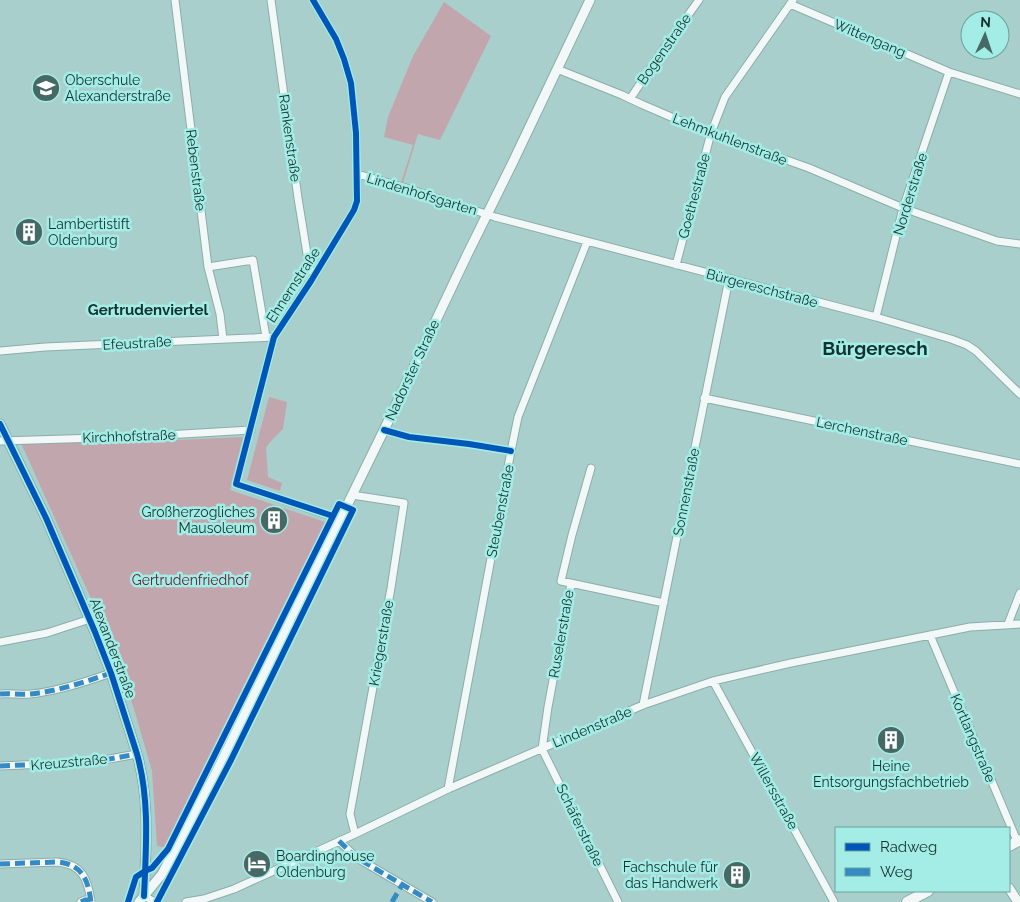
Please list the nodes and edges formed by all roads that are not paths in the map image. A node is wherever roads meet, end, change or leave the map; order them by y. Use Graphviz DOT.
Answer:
graph roads {
  1 [pos="176,0"];
  2 [pos="271,0"];
  3 [pos="312,0"];
  4 [pos="590,0"];
  5 [pos="699,0"];
  6 [pos="791,2"];
  7 [pos="556,69"];
  8 [pos="950,72"];
  9 [pos="1020,94"];
  10 [pos="630,99"];
  11 [pos="711,133"];
  12 [pos="357,174"];
  13 [pos="903,208"];
  14 [pos="487,215"];
  15 [pos="587,242"];
  16 [pos="1020,244"];
  17 [pos="676,265"];
  18 [pos="208,268"];
  19 [pos="314,275"];
  20 [pos="728,279"];
  21 [pos="876,317"];
  22 [pos="266,337"];
  23 [pos="274,337"];
  24 [pos="223,339"];
  25 [pos="0,351"];
  26 [pos="1020,394"];
  27 [pos="704,398"];
  28 [pos="0,424"];
  29 [pos="251,430"];
  30 [pos="4,441"];
  31 [pos="1020,464"];
  32 [pos="591,468"];
  33 [pos="352,496"];
  34 [pos="340,518"];
  35 [pos="571,584"];
  36 [pos="1020,594"];
  37 [pos="664,603"];
  38 [pos="90,619"];
  39 [pos="1008,624"];
  40 [pos="1020,624"];
  41 [pos="930,635"];
  42 [pos="0,642"];
  43 [pos="111,673"];
  44 [pos="713,681"];
  45 [pos="0,694"];
  46 [pos="643,705"];
  47 [pos="542,749"];
  48 [pos="133,755"];
  49 [pos="0,766"];
  50 [pos="448,789"];
  51 [pos="1009,827"];
  52 [pos="1010,830"];
  53 [pos="355,834"];
  54 [pos="339,841"];
  55 [pos="1015,842"];
  56 [pos="0,864"];
  57 [pos="1010,890"];
  58 [pos="926,892"];
  59 [pos="142,900"];
  60 [pos="91,901"];
  61 [pos="81,902"];
  62 [pos="155,902"];
  63 [pos="186,902"];
  64 [pos="432,902"];
  65 [pos="618,902"];
  66 [pos="834,902"];
  67 [pos="907,902"];
  68 [pos="1018,902"];
  1 -- 18 [label="street, Rebenstraße"];
  2 -- 19 [label="street, Rankenstraße"];
  3 -- 12 [label="street, Ehnernstraße"];
  4 -- 7 [label="street, Nadorster Straße"];
  5 -- 10 [label="street, Bogenstraße"];
  6 -- 8 [label="street, Wittengang"];
  6 -- 11 [label="street, Goethestraße"];
  7 -- 10 [label="street, Lehmkuhlenstraße"];
  7 -- 14 [label="street, Nadorster Straße"];
  8 -- 9 [label="street, Wittengang"];
  8 -- 13 [label="street, Norderstraße"];
  10 -- 11 [label="street, Lehmkuhlenstraße"];
  11 -- 13 [label="street, Lehmkuhlenstraße"];
  11 -- 17 [label="street, Goethestraße"];
  12 -- 14 [label="street, Lindenhofsgarten"];
  12 -- 19 [label="street, Ehnernstraße"];
  13 -- 16 [label="street, Lehmkuhlenstraße"];
  13 -- 21 [label="street, Norderstraße"];
  14 -- 15 [label="street, Bürgereschstraße"];
  14 -- 33 [label="street, Nadorster Straße"];
  15 -- 17 [label="street, Bürgereschstraße"];
  15 -- 50 [label="street, Steubenstraße"];
  17 -- 20 [label="street, Bürgereschstraße"];
  18 -- 22 [label="street"];
  18 -- 24 [label="street, Rebenstraße"];
  19 -- 23 [label="street, Ehnernstraße"];
  20 -- 21 [label="street, Bürgereschstraße"];
  20 -- 27 [label="street, Sonnenstraße"];
  21 -- 26 [label="street, Bürgereschstraße"];
  22 -- 23 [label="street, Efeustraße"];
  22 -- 24 [label="street, Efeustraße"];
  23 -- 29 [label="street, Ehnernstraße"];
  24 -- 25 [label="street, Efeustraße"];
  27 -- 31 [label="street, Lerchenstraße"];
  27 -- 37 [label="street, Sonnenstraße"];
  28 -- 30 [label="street, Alexanderstraße"];
  29 -- 30 [label="street, Kirchhofstraße"];
  29 -- 34 [label="street, Ehnernstraße"];
  30 -- 38 [label="street, Alexanderstraße"];
  32 -- 35 [label="street, Ruselerstraße"];
  33 -- 34 [label="street, Nadorster Straße"];
  33 -- 53 [label="street, Kriegerstraße"];
  34 -- 59 [label="street, Nadorster Straße"];
  35 -- 37 [label="street"];
  35 -- 47 [label="street, Ruselerstraße"];
  36 -- 39 [label="street"];
  37 -- 46 [label="street, Sonnenstraße"];
  38 -- 42 [label="street"];
  38 -- 43 [label="street, Alexanderstraße"];
  39 -- 40 [label="street, Lindenstraße"];
  39 -- 41 [label="street, Lindenstraße"];
  41 -- 44 [label="street, Lindenstraße"];
  41 -- 51 [label="street, Kortlangstraße"];
  43 -- 45 [label="street"];
  43 -- 48 [label="street, Alexanderstraße"];
  44 -- 46 [label="street, Lindenstraße"];
  44 -- 66 [label="street, Willersstraße"];
  46 -- 47 [label="street, Lindenstraße"];
  47 -- 50 [label="street, Lindenstraße"];
  47 -- 65 [label="street, Schäferstraße"];
  48 -- 49 [label="street, Kreuzstraße"];
  48 -- 59 [label="street, Alexanderstraße"];
  50 -- 53 [label="street, Lindenstraße"];
  52 -- 55 [label="street, Kortlangstraße"];
  53 -- 54 [label="street, Lindenstraße"];
  54 -- 63 [label="street, Lindenstraße"];
  54 -- 64 [label="street"];
  56 -- 60 [label="street"];
  57 -- 68 [label="street"];
  58 -- 67 [label="main road"];
  59 -- 62 [label="street"];
  60 -- 61 [label="street"];
}
